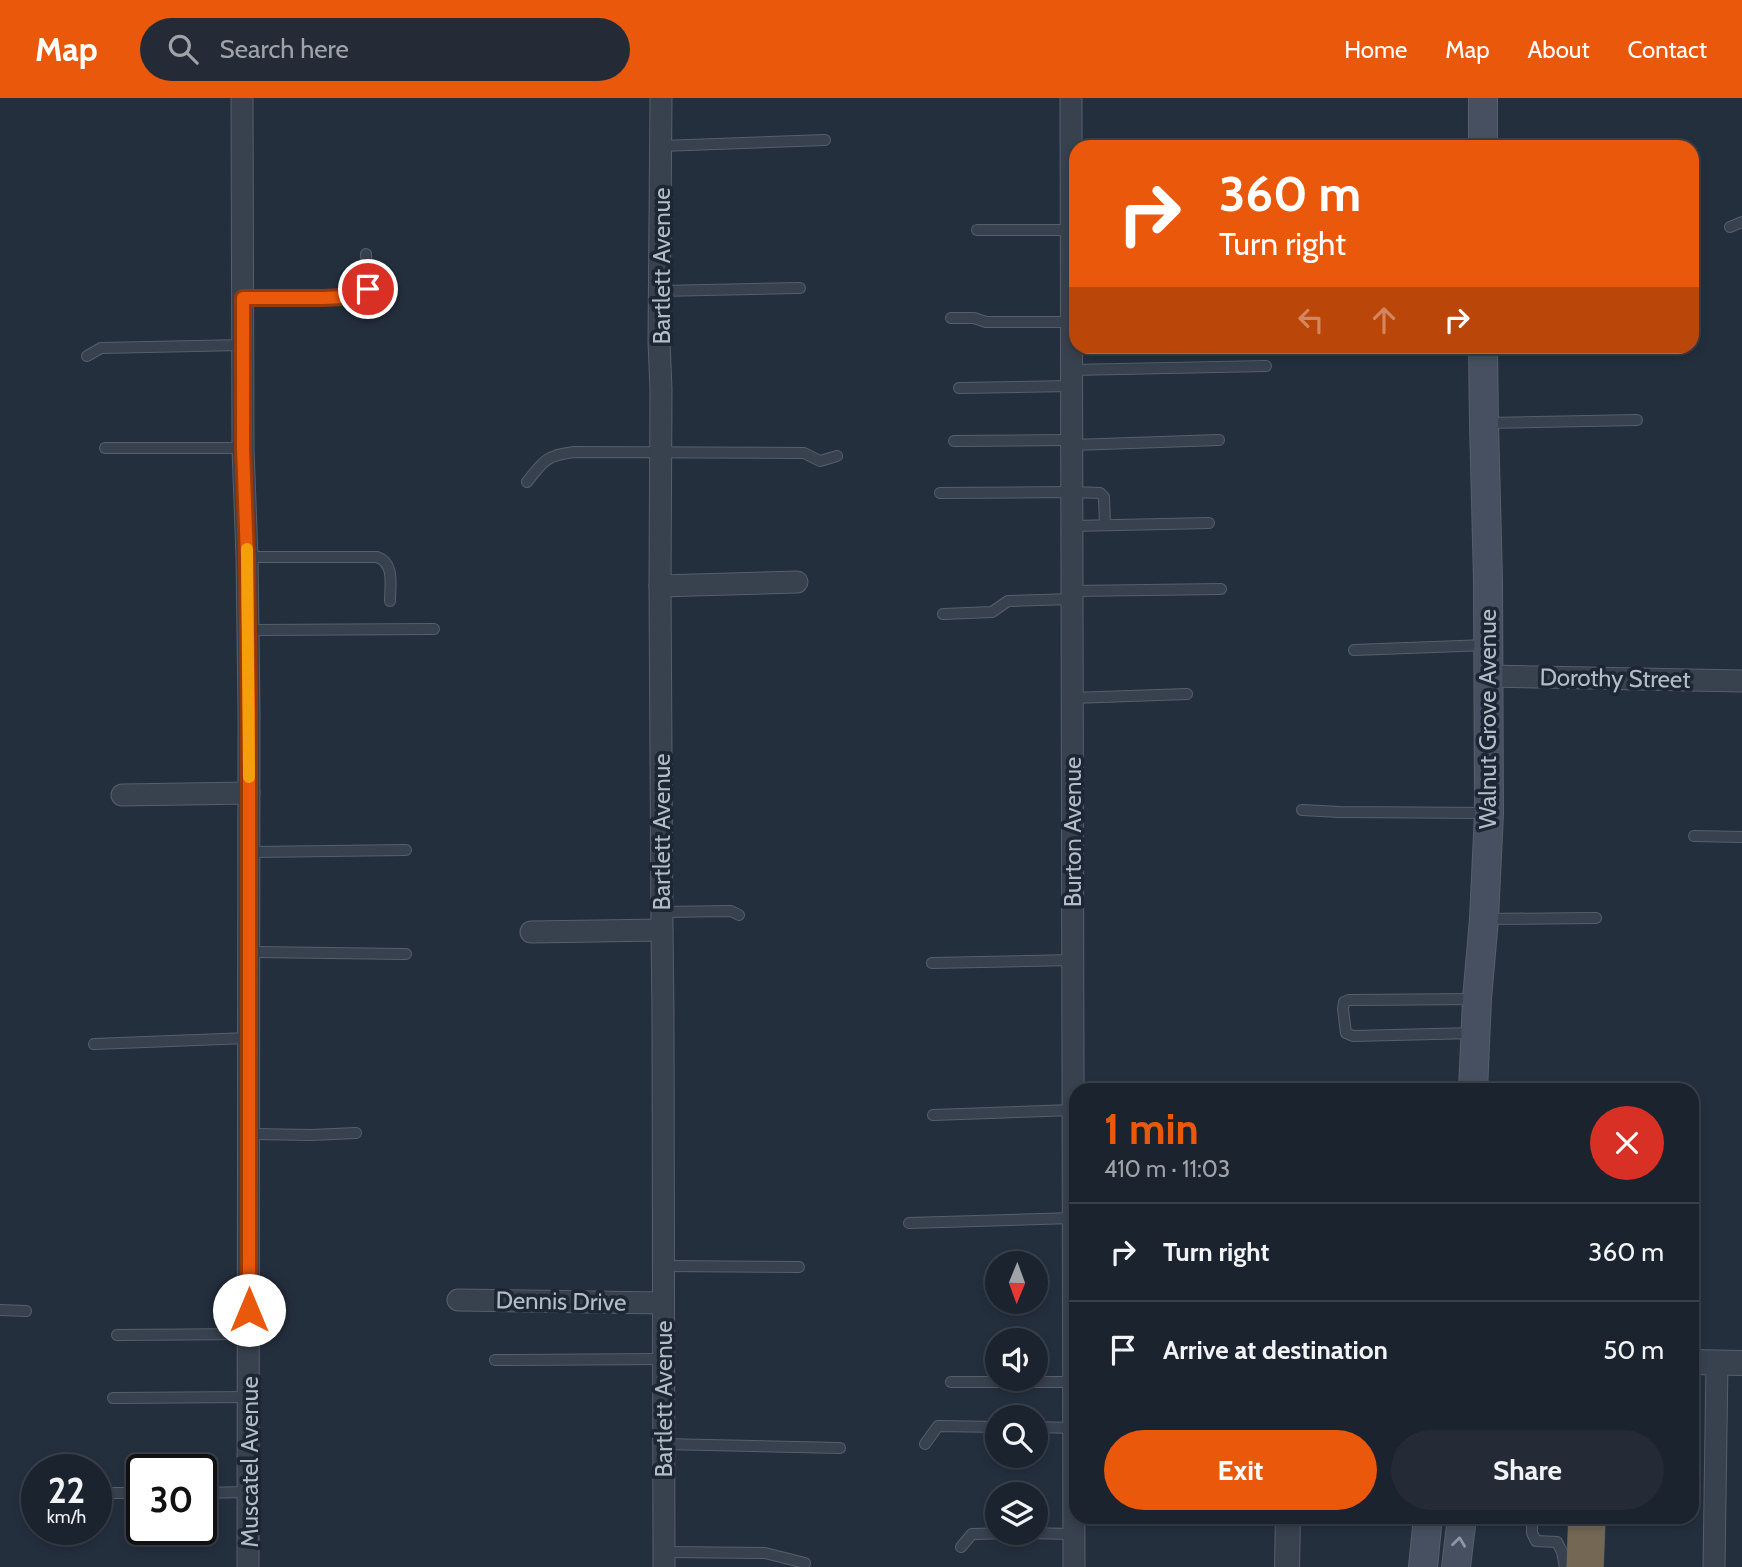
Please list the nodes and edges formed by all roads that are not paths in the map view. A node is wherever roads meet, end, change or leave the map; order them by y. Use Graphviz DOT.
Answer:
graph roads {
  1 [pos="242,98"];
  2 [pos="661,98"];
  3 [pos="1071,98"];
  4 [pos="1483,98"];
  5 [pos="825,140"];
  6 [pos="1073,140"];
  7 [pos="1483,140"];
  8 [pos="662,146"];
  9 [pos="1742,222"];
  10 [pos="1730,228"];
  11 [pos="977,230"];
  12 [pos="1069,230"];
  13 [pos="366,254"];
  14 [pos="800,288"];
  15 [pos="660,291"];
  16 [pos="243,298"];
  17 [pos="951,318"];
  18 [pos="1069,322"];
  19 [pos="243,345"];
  20 [pos="1071,354"];
  21 [pos="1483,354"];
  22 [pos="88,356"];
  23 [pos="1266,366"];
  24 [pos="1071,378"];
  25 [pos="959,388"];
  26 [pos="1637,419"];
  27 [pos="1483,423"];
  28 [pos="1219,440"];
  29 [pos="954,441"];
  30 [pos="1072,443"];
  31 [pos="105,448"];
  32 [pos="243,448"];
  33 [pos="661,452"];
  34 [pos="837,456"];
  35 [pos="527,482"];
  36 [pos="1072,492"];
  37 [pos="940,494"];
  38 [pos="1209,523"];
  39 [pos="1105,525"];
  40 [pos="1072,526"];
  41 [pos="247,557"];
  42 [pos="797,582"];
  43 [pos="660,586"];
  44 [pos="1221,589"];
  45 [pos="1072,595"];
  46 [pos="390,601"];
  47 [pos="943,614"];
  48 [pos="434,629"];
  49 [pos="248,630"];
  50 [pos="1488,645"];
  51 [pos="1354,650"];
  52 [pos="1487,676"];
  53 [pos="1742,681"];
  54 [pos="1187,694"];
  55 [pos="1072,698"];
  56 [pos="249,793"];
  57 [pos="122,795"];
  58 [pos="1302,810"];
  59 [pos="1489,813"];
  60 [pos="1694,836"];
  61 [pos="1742,837"];
  62 [pos="406,850"];
  63 [pos="248,852"];
  64 [pos="739,915"];
  65 [pos="1597,918"];
  66 [pos="1485,919"];
  67 [pos="662,921"];
  68 [pos="531,932"];
  69 [pos="248,952"];
  70 [pos="406,954"];
  71 [pos="1072,960"];
  72 [pos="932,963"];
  73 [pos="1477,999"];
  74 [pos="1475,1033"];
  75 [pos="248,1038"];
  76 [pos="94,1044"];
  77 [pos="1073,1083"];
  78 [pos="1473,1083"];
  79 [pos="1069,1110"];
  80 [pos="933,1115"];
  81 [pos="356,1133"];
  82 [pos="249,1135"];
  83 [pos="909,1223"];
  84 [pos="1069,1230"];
  85 [pos="663,1266"];
  86 [pos="799,1267"];
  87 [pos="458,1300"];
  88 [pos="663,1303"];
  89 [pos="0,1310"];
  90 [pos="26,1311"];
  91 [pos="117,1335"];
  92 [pos="249,1335"];
  93 [pos="663,1359"];
  94 [pos="495,1360"];
  95 [pos="1699,1362"];
  96 [pos="1717,1363"];
  97 [pos="1742,1363"];
  98 [pos="951,1382"];
  99 [pos="1069,1382"];
  100 [pos="248,1397"];
  101 [pos="113,1398"];
  102 [pos="985,1427"];
  103 [pos="1048,1427"];
  104 [pos="1069,1428"];
  105 [pos="664,1444"];
  106 [pos="925,1444"];
  107 [pos="839,1448"];
  108 [pos="247,1492"];
  109 [pos="217,1493"];
  110 [pos="1074,1524"];
  111 [pos="1288,1524"];
  112 [pos="1428,1524"];
  113 [pos="1461,1524"];
  114 [pos="1532,1524"];
  115 [pos="1587,1524"];
  116 [pos="1598,1524"];
  117 [pos="1048,1533"];
  118 [pos="985,1534"];
  119 [pos="1074,1534"];
  120 [pos="961,1548"];
  121 [pos="664,1560"];
  122 [pos="805,1563"];
  123 [pos="248,1567"];
  124 [pos="1074,1567"];
  125 [pos="1286,1567"];
  126 [pos="1423,1567"];
  127 [pos="1456,1567"];
  128 [pos="1565,1567"];
  129 [pos="1586,1567"];
  130 [pos="1598,1567"];
  131 [pos="1714,1567"];
  1 -- 16 [label="street, Muscatel Avenue"];
  2 -- 8 [label="street, Bartlett Avenue"];
  3 -- 6 [label="street, Burton Avenue"];
  4 -- 7 [label="main road"];
  5 -- 8 [label="lane"];
  8 -- 15 [label="street, Bartlett Avenue"];
  9 -- 10 [label="lane"];
  11 -- 12 [label="lane"];
  13 -- 16 [label="lane"];
  14 -- 15 [label="lane"];
  15 -- 33 [label="street, Bartlett Avenue"];
  16 -- 19 [label="street, Muscatel Avenue"];
  17 -- 18 [label="lane"];
  19 -- 22 [label="lane"];
  19 -- 32 [label="street, Muscatel Avenue"];
  20 -- 24 [label="street, Burton Avenue"];
  21 -- 27 [label="main road, Walnut Grove Avenue"];
  23 -- 24 [label="lane"];
  24 -- 25 [label="lane"];
  24 -- 30 [label="street, Burton Avenue"];
  26 -- 27 [label="lane"];
  27 -- 50 [label="main road, Walnut Grove Avenue"];
  28 -- 30 [label="lane"];
  29 -- 30 [label="lane"];
  30 -- 36 [label="street, Burton Avenue"];
  31 -- 32 [label="lane"];
  32 -- 41 [label="street, Muscatel Avenue"];
  33 -- 34 [label="lane"];
  33 -- 35 [label="lane"];
  33 -- 43 [label="street, Bartlett Avenue"];
  36 -- 37 [label="lane"];
  36 -- 39 [label="lane"];
  36 -- 40 [label="street, Burton Avenue"];
  38 -- 39 [label="lane"];
  39 -- 40 [label="lane"];
  40 -- 45 [label="street, Burton Avenue"];
  41 -- 46 [label="lane"];
  41 -- 49 [label="street, Muscatel Avenue"];
  42 -- 43 [label="street"];
  43 -- 67 [label="street, Bartlett Avenue"];
  44 -- 45 [label="lane"];
  45 -- 47 [label="lane"];
  45 -- 55 [label="street, Burton Avenue"];
  48 -- 49 [label="lane"];
  49 -- 56 [label="street, Muscatel Avenue"];
  50 -- 51 [label="lane"];
  50 -- 52 [label="main road, Walnut Grove Avenue"];
  52 -- 53 [label="street, Dorothy Street"];
  52 -- 59 [label="main road, Walnut Grove Avenue"];
  54 -- 55 [label="lane"];
  55 -- 71 [label="street, Burton Avenue"];
  56 -- 57 [label="street"];
  56 -- 63 [label="street, Muscatel Avenue"];
  58 -- 59 [label="lane"];
  59 -- 66 [label="main road, Walnut Grove Avenue"];
  60 -- 61 [label="lane"];
  62 -- 63 [label="lane"];
  63 -- 69 [label="street, Muscatel Avenue"];
  64 -- 67 [label="lane"];
  65 -- 66 [label="lane"];
  66 -- 73 [label="main road, Walnut Grove Avenue"];
  67 -- 68 [label="street"];
  67 -- 85 [label="street, Bartlett Avenue"];
  69 -- 70 [label="lane"];
  69 -- 75 [label="street, Muscatel Avenue"];
  71 -- 72 [label="lane"];
  71 -- 77 [label="street, Burton Avenue"];
  73 -- 74 [label="main road, Walnut Grove Avenue"];
  73 -- 74 [label="lane"];
  74 -- 78 [label="main road, Walnut Grove Avenue"];
  75 -- 76 [label="lane"];
  75 -- 82 [label="street, Muscatel Avenue"];
  79 -- 80 [label="lane"];
  81 -- 82 [label="lane"];
  82 -- 92 [label="street, Muscatel Avenue"];
  83 -- 84 [label="lane"];
  85 -- 86 [label="lane"];
  85 -- 88 [label="street, Bartlett Avenue"];
  87 -- 88 [label="street, Dennis Drive"];
  88 -- 93 [label="street, Bartlett Avenue"];
  89 -- 90 [label="lane"];
  91 -- 92 [label="lane"];
  92 -- 100 [label="street, Muscatel Avenue"];
  93 -- 94 [label="lane"];
  93 -- 105 [label="street, Bartlett Avenue"];
  95 -- 96 [label="street"];
  96 -- 97 [label="street"];
  96 -- 131 [label="street"];
  98 -- 99 [label="lane"];
  100 -- 101 [label="lane"];
  100 -- 108 [label="street, Muscatel Avenue"];
  102 -- 106 [label="lane"];
  103 -- 104 [label="lane"];
  105 -- 107 [label="lane"];
  105 -- 121 [label="street, Bartlett Avenue"];
  108 -- 109 [label="lane"];
  108 -- 123 [label="street, Muscatel Avenue"];
  110 -- 119 [label="street, Burton Avenue"];
  111 -- 125 [label="street"];
  112 -- 126 [label="main road"];
  127 -- 113 [label="main road, one-way"];
  114 -- 128 [label="lane"];
  115 -- 129 [label="highway"];
  116 -- 130 [label="highway"];
  117 -- 119 [label="lane"];
  118 -- 120 [label="lane"];
  119 -- 124 [label="street, Burton Avenue"];
  121 -- 122 [label="lane"];
}
